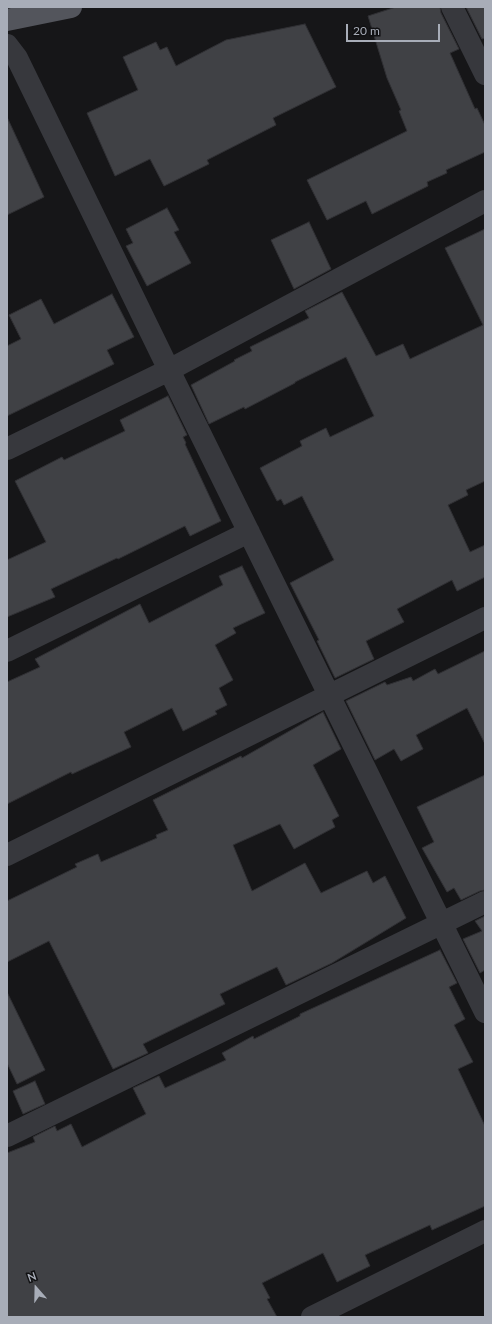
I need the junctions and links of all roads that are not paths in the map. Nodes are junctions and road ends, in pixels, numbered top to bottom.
1 (71, 7) edge
2 (452, 7) edge
3 (7, 20) edge
4 (7, 45) edge
5 (485, 74) edge
6 (485, 201) edge
7 (169, 370) junction
8 (7, 449) edge
9 (249, 532) junction
10 (485, 618) edge
11 (7, 651) edge
12 (329, 694) junction
13 (7, 855) edge
14 (485, 902) edge
15 (442, 923) junction
16 (485, 1012) edge
17 (7, 1136) edge
18 (485, 1231) edge
19 (312, 1317) edge

1 - 3 main road
2 - 5 street
4 - 7 street
6 - 7 street
7 - 8 street
7 - 9 street
9 - 11 street
9 - 12 street
10 - 12 street
12 - 13 street
12 - 15 street
14 - 15 street
15 - 16 street
15 - 17 street
18 - 19 street

